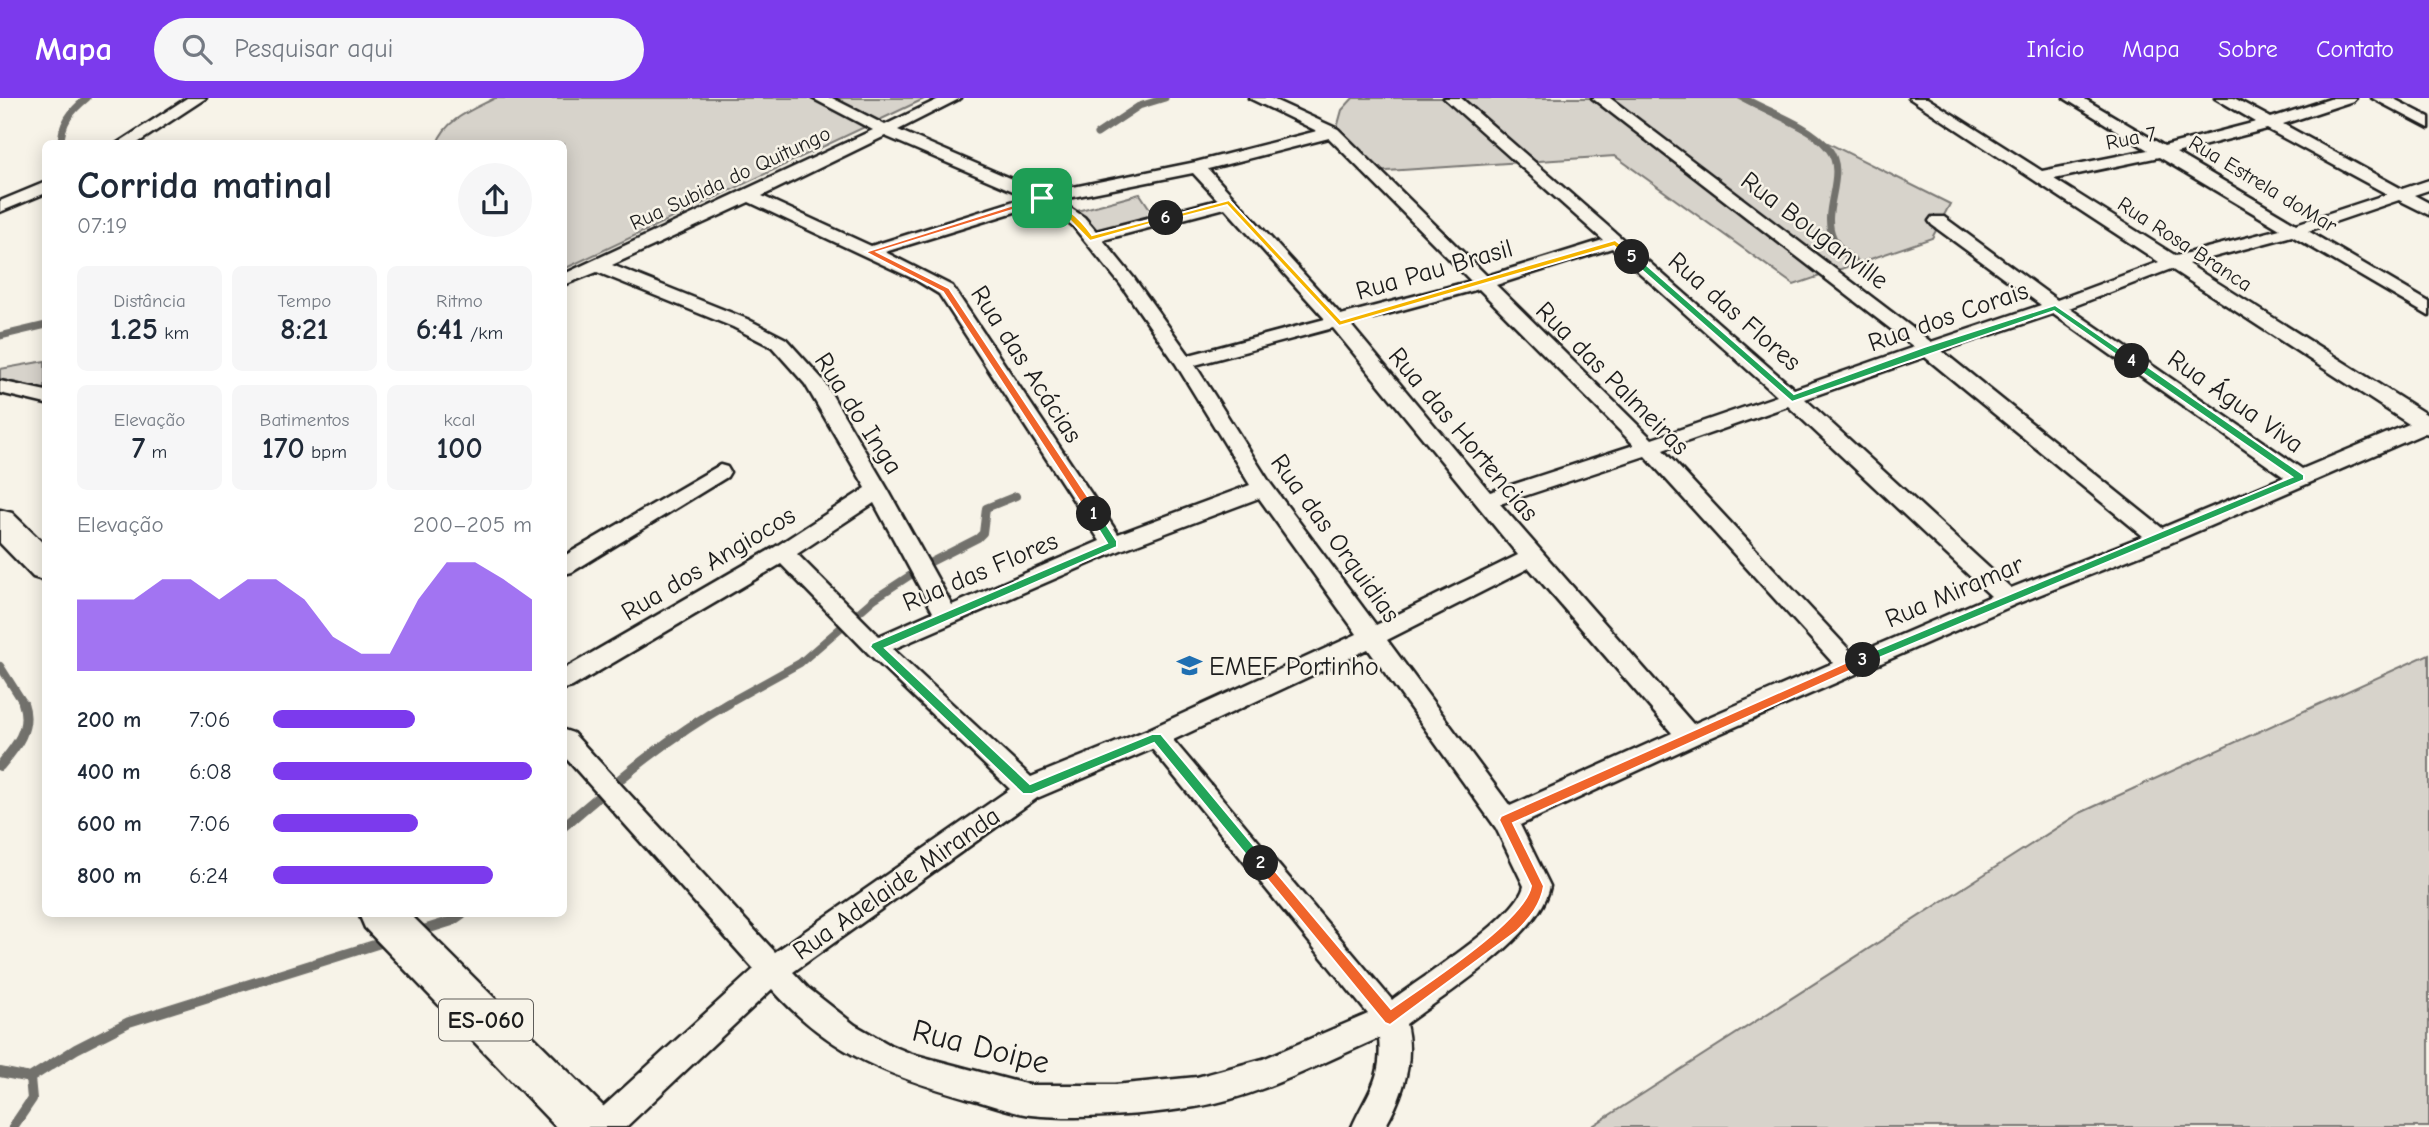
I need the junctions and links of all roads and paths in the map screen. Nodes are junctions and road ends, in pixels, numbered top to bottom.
1 (198, 98) edge
2 (820, 98) edge
3 (953, 98) edge
4 (1257, 98) edge
5 (1452, 98) edge
6 (1600, 98) edge
7 (1917, 98) edge
8 (2072, 98) edge
9 (2223, 98) edge
10 (2348, 98) edge
11 (2380, 98) edge
12 (2429, 123) edge
13 (2272, 125) junction
14 (886, 131) junction
15 (1332, 132) junction
16 (130, 140) edge
17 (2167, 152) junction
18 (1197, 167) junction
19 (2042, 176) junction
20 (2429, 185) edge
21 (42, 189) edge
22 (2401, 195) junction
23 (750, 196) junction
24 (1042, 198) junction
25 (1229, 202) junction
26 (0, 207) edge
27 (2429, 210) edge
28 (1938, 221) dead end
29 (2294, 230) junction
30 (1090, 238) junction
31 (1615, 242) junction
32 (869, 252) junction
33 (2172, 263) junction
34 (596, 265) junction
35 (567, 280) edge
36 (1482, 284) junction
37 (2055, 307) junction
38 (2429, 310) edge
39 (1339, 323) junction
40 (1928, 349) junction
41 (1184, 362) junction
42 (0, 387) edge
43 (42, 397) edge
44 (1792, 398) junction
45 (2427, 425) edge
46 (1649, 448) junction
47 (720, 472) dead end
48 (2300, 478) junction
49 (1263, 488) junction
50 (878, 489) junction
51 (1486, 501) junction
52 (0, 522) edge
53 (2160, 538) junction
54 (1113, 544) junction
55 (783, 553) junction
56 (1532, 557) junction
57 (42, 564) edge
58 (567, 564) edge
59 (2008, 598) junction
60 (946, 615) junction
61 (1373, 637) junction
62 (876, 647) junction
63 (1850, 666) junction
64 (567, 678) edge
65 (1689, 736) junction
66 (1156, 737) junction
67 (567, 743) edge
68 (1028, 790) junction
69 (1505, 820) junction
70 (384, 917) edge
71 (1512, 927) joint
72 (773, 970) junction
73 (1390, 1019) junction
74 (590, 1127) edge
75 (604, 1127) edge
76 (1367, 1127) edge

1 - 16 street
2 - 14 street, Rua das Orquidias
3 - 14 street, Rua Subida do Quitungo
4 - 15 street, Rua das Palmeiras
5 - 31 street, Rua das Flores
6 - 40 street, Rua Bouganville
7 - 19 street, Rua Rosa Branca
8 - 17 street, Rua Estrela doMar
9 - 13 street
10 - 13 street, Rua 7
11 - 12 street
13 - 17 street, Rua 7
13 - 22 street
14 - 23 street, Rua Subida do Quitungo
14 - 24 street, Rua das Orquidias
15 - 18 street
15 - 36 street, Rua das Palmeiras
17 - 19 street, Rua 7
17 - 29 street, Rua Estrela doMar
18 - 24 street
18 - 25 street, Rua das Hortencias
19 - 33 street, Rua Rosa Branca
20 - 22 street, Rua dos Corais
21 - 26 street
22 - 27 street
22 - 29 street, Rua dos Corais
23 - 32 street, Rua das Acácias
23 - 34 street, Rua Subida do Quitungo
24 - 30 street, Rua das Orquidias
24 - 32 street
25 - 30 street
25 - 39 street, Rua das Hortencias
28 - 37 street, Rua Água Viva
29 - 33 street, Rua dos Corais
29 - 38 street, Rua Estrela doMar
30 - 41 street, Rua das Orquidias
31 - 36 street, Rua Pau Brasil
31 - 44 street, Rua das Flores
32 - 54 street, Rua das Acácias
33 - 37 street, Rua dos Corais
33 - 45 street, Rua Rosa Branca
34 - 35 street, Rua Subida do Quitungo
34 - 50 street, Rua do Inga
36 - 39 street, Rua Pau Brasil
36 - 46 street, Rua das Palmeiras
37 - 40 street, Rua dos Corais
37 - 48 street, Rua Água Viva
39 - 41 street, Rua Pau Brasil
39 - 51 street, Rua das Hortencias
40 - 44 street, Rua dos Corais
40 - 53 street, Rua Bouganville
41 - 49 street, Rua das Orquidias
42 - 43 street
44 - 46 street, Rua dos Corais
44 - 59 street, Rua das Flores
45 - 48 street, Rua Miramar
46 - 51 street, Rua dos Corais
46 - 63 street, Rua das Palmeiras
47 - 58 street
48 - 53 street, Rua Miramar
49 - 54 street, Rua das Flores
49 - 61 street, Rua das Orquidias
50 - 55 street, Rua dos Angiocos
50 - 60 street, Rua do Inga
51 - 56 street, Rua das Hortencias
52 - 57 main road
53 - 59 street, Rua Miramar
54 - 60 street, Rua das Flores
55 - 62 street
55 - 64 street, Rua dos Angiocos
56 - 61 street, Rua Adelaide Miranda
56 - 65 street, Rua das Hortencias
59 - 63 street, Rua Miramar
60 - 62 street, Rua das Flores
61 - 66 street, Rua Adelaide Miranda
61 - 69 street, Rua das Orquidias
62 - 68 street
63 - 65 street, Rua Miramar
65 - 69 street, Rua Miramar
66 - 68 street, Rua Adelaide Miranda
66 - 73 street
67 - 72 street, Rua Doipe
68 - 72 street, Rua Adelaide Miranda
69 - 71 street, Rua das Orquidias
70 - 74 main road, ES-060
71 - 73 street, Rua Doipe
72 - 73 street, Rua Doipe
72 - 75 street, Rua Adelaide Miranda
73 - 76 street

